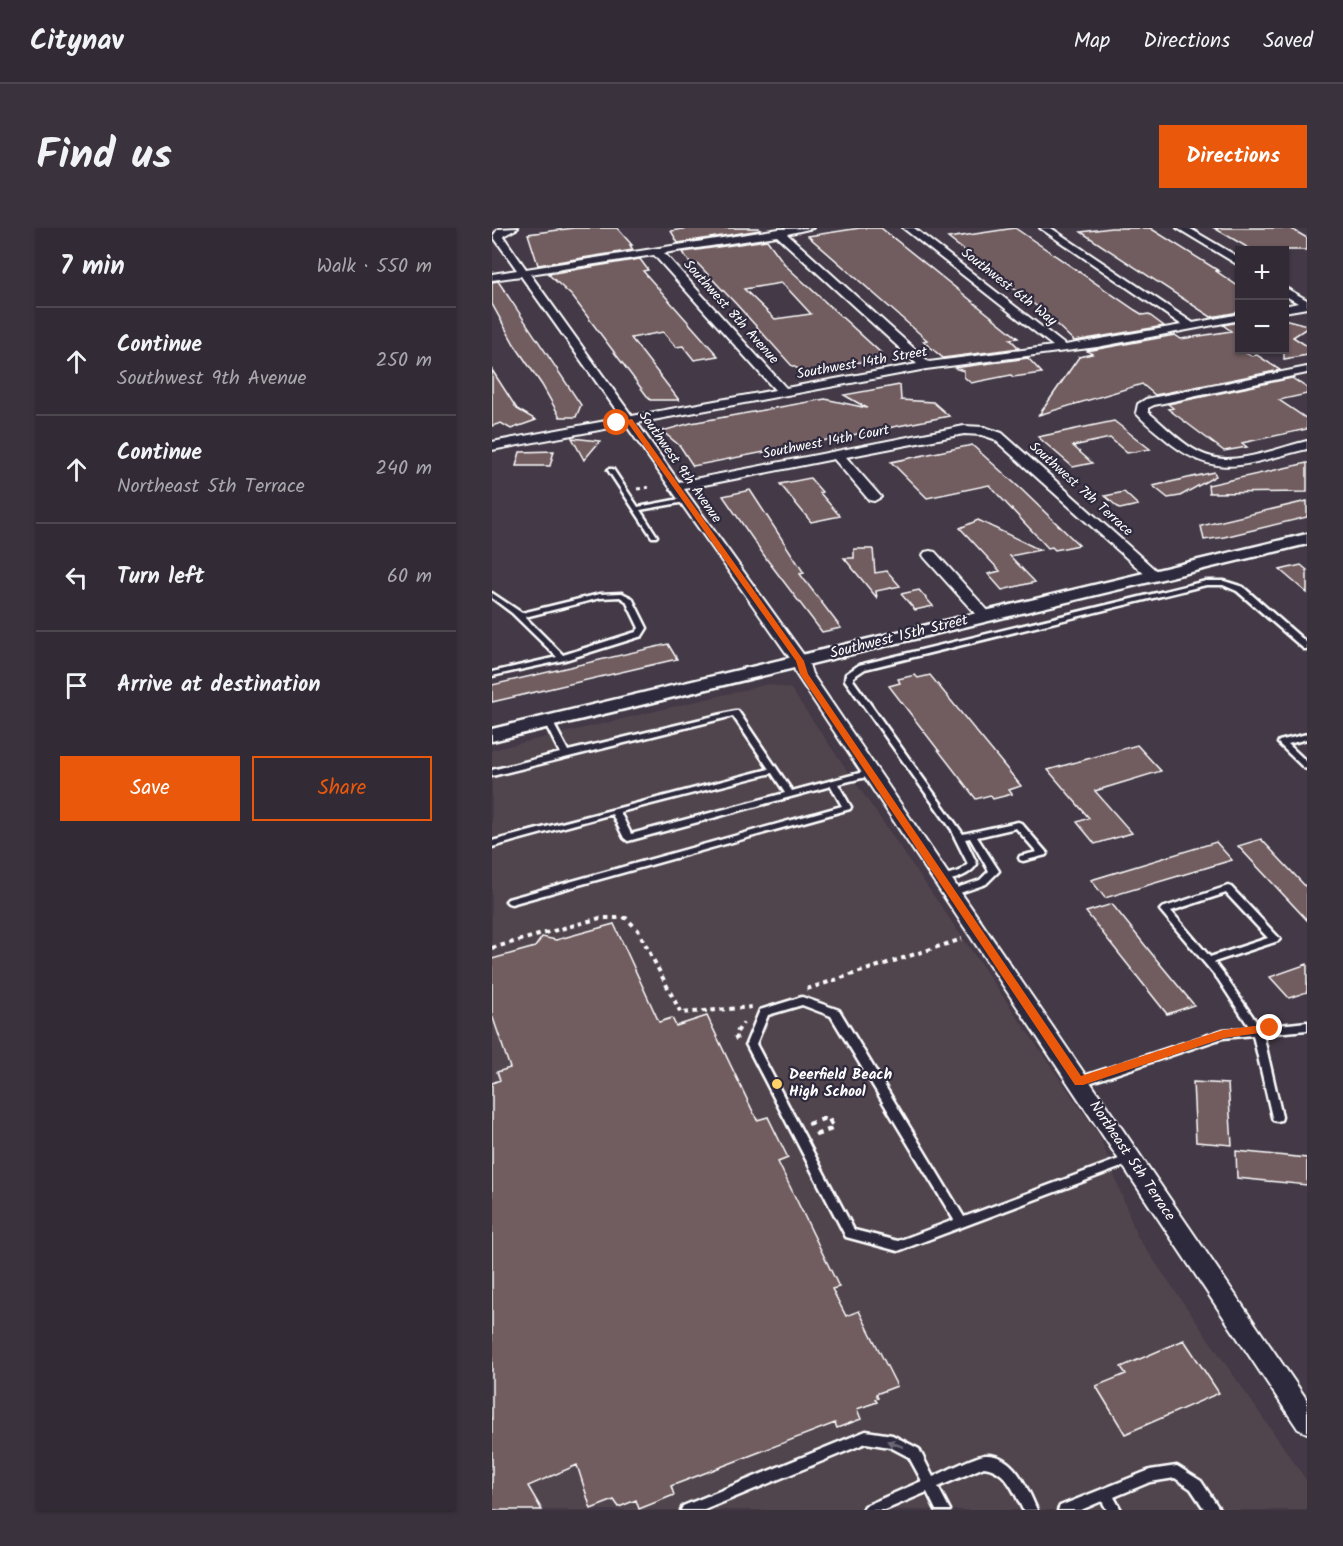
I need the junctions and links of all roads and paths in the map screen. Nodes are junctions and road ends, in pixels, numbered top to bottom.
1 (808, 228) edge
2 (908, 228) edge
3 (1062, 228) edge
4 (1182, 228) edge
5 (1047, 229) edge
6 (507, 230) edge
7 (779, 232) junction
8 (657, 252) junction
9 (1235, 260) edge
10 (524, 272) junction
11 (492, 277) edge
12 (1289, 293) edge
13 (1307, 305) edge
14 (1289, 308) edge
15 (1235, 318) edge
16 (1191, 326) junction
17 (1064, 349) junction
18 (926, 366) junction
19 (1307, 370) edge
20 (783, 392) junction
21 (629, 420) junction
22 (984, 431) joint
23 (1307, 445) edge
24 (492, 446) edge
25 (837, 455) junction
26 (611, 470) dead end
27 (680, 494) junction
28 (874, 497) dead end
29 (634, 507) junction
30 (654, 536) dead end
31 (1307, 539) edge
32 (930, 555) dead end
33 (1154, 575) junction
34 (492, 595) edge
35 (520, 616) junction
36 (985, 616) junction
37 (1307, 647) edge
38 (562, 657) junction
39 (800, 661) junction
40 (492, 674) edge
41 (548, 721) junction
42 (492, 735) edge
43 (1307, 736) edge
44 (564, 754) junction
45 (1307, 766) edge
46 (774, 770) junction
47 (492, 773) edge
48 (871, 773) junction
49 (833, 783) junction
50 (790, 794) junction
51 (615, 811) junction
52 (972, 835) junction
53 (959, 838) junction
54 (492, 844) edge
55 (1023, 858) dead end
56 (946, 886) junction
57 (511, 901) dead end
58 (962, 939) dead end
59 (492, 948) edge
60 (1208, 961) junction
61 (805, 990) dead end
62 (763, 1004) dead end
63 (1307, 1026) edge
64 (1257, 1030) junction
65 (1079, 1082) junction
66 (1277, 1117) dead end
67 (1131, 1159) junction
68 (961, 1222) junction
69 (1307, 1420) edge
70 (931, 1486) junction
71 (1105, 1494) junction
72 (688, 1510) edge
73 (872, 1510) edge
74 (943, 1510) edge
75 (1030, 1510) edge
76 (1065, 1510) edge
77 (1114, 1510) edge
78 (1212, 1510) edge

1 - 7 street
2 - 17 street, Southwest 6th Way
3 - 5 street
4 - 9 street
5 - 16 street
6 - 10 street, Southwest 9th Avenue
7 - 8 street
7 - 18 street
8 - 10 street
8 - 20 street, Southwest 8th Avenue
10 - 11 street
10 - 21 street, Southwest 9th Avenue
12 - 13 street
13 - 14 street
15 - 16 street, Southwest 14th Street
16 - 17 street, Southwest 14th Street
17 - 18 street, Southwest 14th Street
18 - 20 street, Southwest 14th Street
19 - 23 street
20 - 21 street, Southwest 14th Street
21 - 24 street, Southwest 14th Street
21 - 27 street, Southwest 9th Avenue
22 - 25 street, Southwest 14th Court
22 - 33 street, Southwest 7th Terrace
25 - 27 street, Southwest 14th Court
25 - 28 street
26 - 29 lane
27 - 29 lane
27 - 39 street, Southwest 9th Avenue
29 - 30 lane
31 - 33 street, Southwest 15th Street
32 - 36 street
33 - 36 street, Southwest 15th Street
34 - 35 lane
35 - 38 lane
35 - 38 lane
36 - 39 street, Southwest 15th Street
37 - 53 lane
38 - 40 lane
39 - 41 street, Southwest 15th Street
39 - 48 street, Northeast 5th Terrace
41 - 42 street, Southwest 15th Street
41 - 44 lane
43 - 45 lane
44 - 46 lane
44 - 47 lane
46 - 50 lane
46 - 51 lane
48 - 49 lane
48 - 56 street, Northeast 5th Terrace
49 - 50 lane
49 - 57 lane
50 - 51 lane
51 - 54 lane
52 - 53 lane
52 - 55 lane
52 - 56 lane
53 - 56 lane
56 - 65 street, Northeast 5th Terrace
58 - 61 path
59 - 62 path
60 - 60 lane
60 - 64 lane
63 - 64 lane
64 - 65 lane
64 - 66 lane
65 - 67 street, Northeast 5th Terrace
67 - 68 lane
67 - 69 street, Northeast 5th Terrace
68 - 68 lane
70 -> 72 lane
70 - 73 lane
70 - 74 lane
70 - 75 lane
71 - 76 lane
71 - 77 lane
71 - 78 lane

